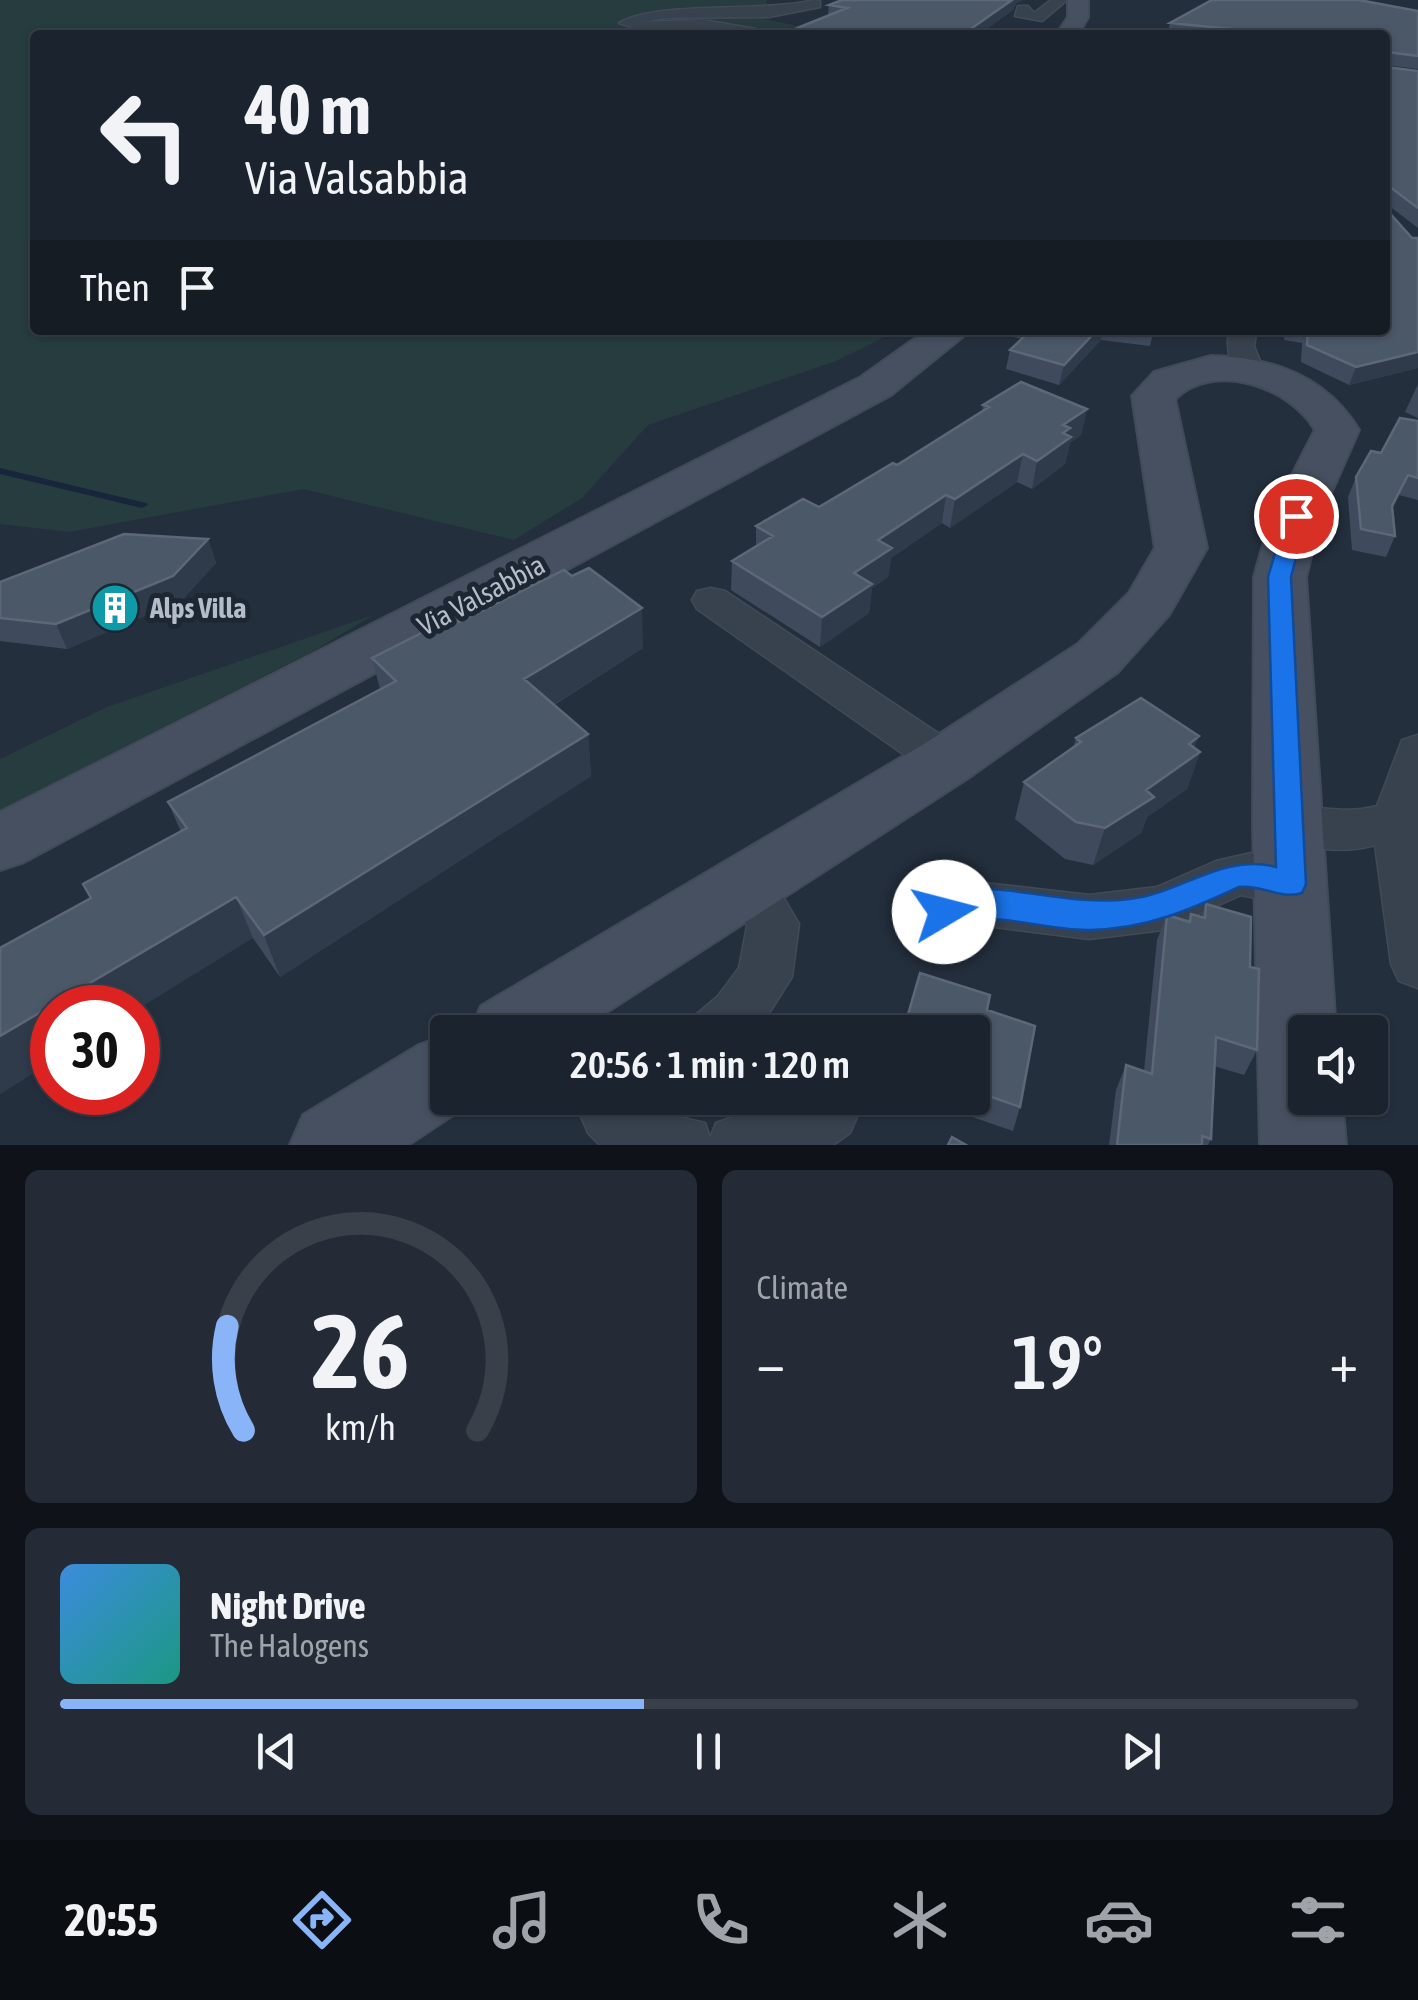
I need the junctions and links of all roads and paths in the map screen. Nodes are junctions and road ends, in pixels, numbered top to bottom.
1 (1060, 0) edge
2 (1078, 0) edge
3 (815, 4) dead end
4 (1023, 9) dead end
5 (742, 30) edge
6 (1069, 30) edge
7 (945, 335) edge
8 (1246, 350) edge
9 (711, 600) dead end
10 (1418, 752) edge
11 (946, 761) junction
12 (1396, 820) junction
13 (1286, 824) junction
14 (0, 843) edge
15 (747, 881) junction
16 (1291, 884) junction
17 (922, 921) dead end
18 (1418, 964) edge
19 (537, 1015) edge
20 (737, 1015) edge
21 (430, 1083) edge
22 (612, 1115) edge
23 (825, 1115) edge
24 (333, 1145) edge
25 (683, 1145) edge
26 (738, 1145) edge
27 (1303, 1145) edge

1 - 4 street
2 - 6 main road
3 - 5 street
7 - 14 main road, Via Valsabbia
8 - 11 main road
8 - 13 main road
9 - 11 street
10 - 12 street
11 - 15 main road
12 - 13 street
12 - 18 street
13 - 16 main road
15 - 19 main road
15 - 20 street
16 - 17 street
16 - 27 main road
21 - 24 main road
22 - 25 street
23 - 26 street

